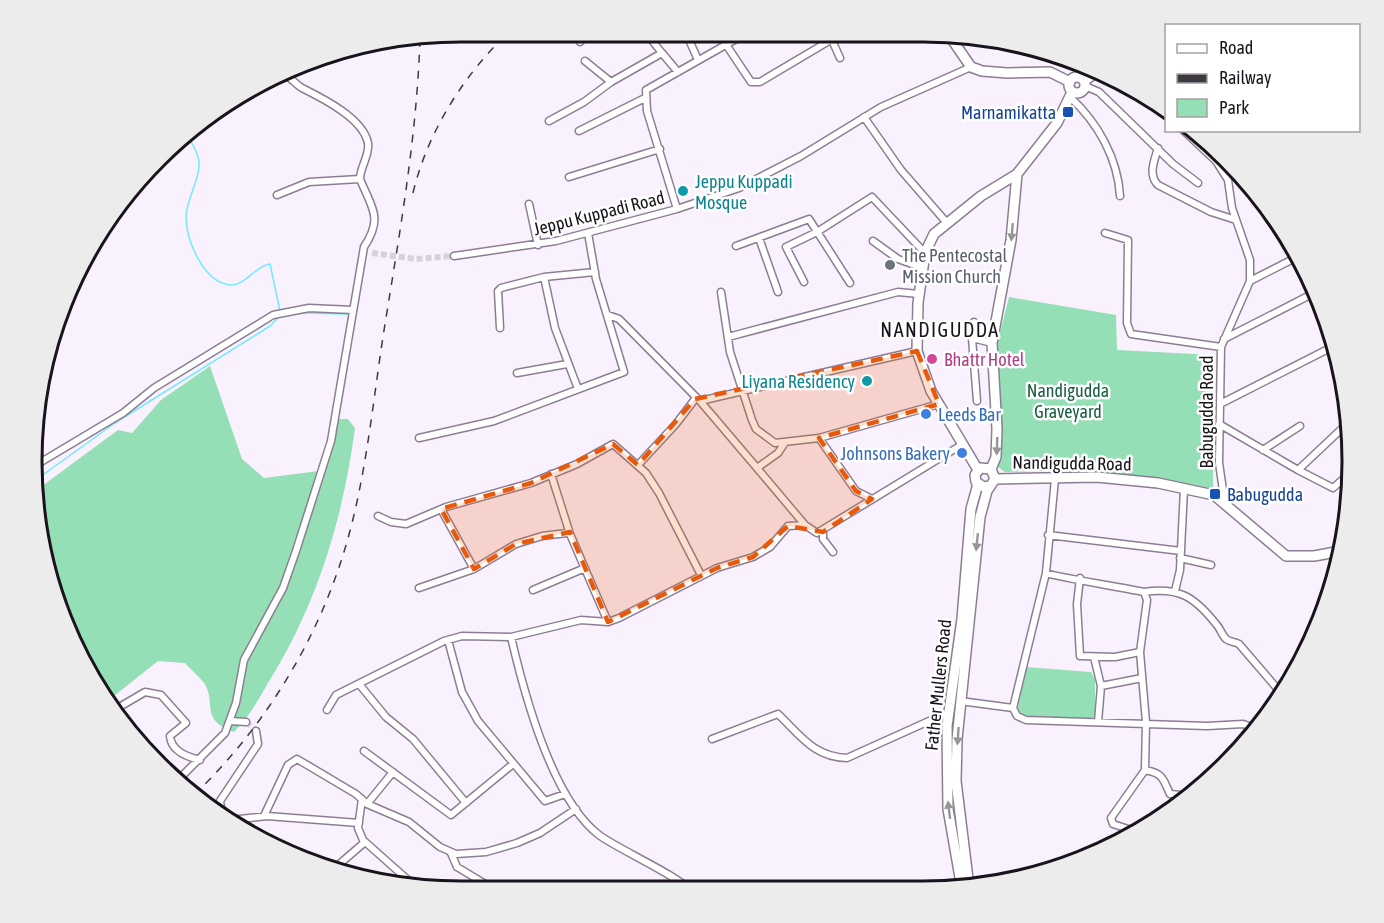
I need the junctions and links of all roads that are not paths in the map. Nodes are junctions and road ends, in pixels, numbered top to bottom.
1 (653, 42) edge
2 (690, 42) edge
3 (825, 42) edge
4 (833, 42) edge
5 (725, 43) joint
6 (955, 44) edge
7 (662, 53) junction
8 (840, 58) dead end
9 (698, 60) junction
10 (585, 61) dead end
11 (971, 67) junction
12 (678, 72) junction
13 (1091, 78) edge
14 (290, 79) edge
15 (610, 82) junction
16 (1084, 84) junction
17 (1071, 90) junction
18 (645, 98) junction
19 (864, 117) junction
20 (549, 121) dead end
21 (579, 131) dead end
22 (1158, 148) junction
23 (660, 149) junction
24 (1218, 164) edge
25 (1017, 174) junction
26 (569, 177) dead end
27 (360, 179) junction
28 (1198, 183) dead end
29 (277, 195) dead end
30 (1120, 196) dead end
31 (529, 204) dead end
32 (677, 209) junction
33 (1236, 220) junction
34 (947, 224) junction
35 (817, 232) junction
36 (588, 233) junction
37 (1105, 233) dead end
38 (759, 238) junction
39 (873, 241) dead end
40 (538, 244) junction
41 (736, 246) dead end
42 (363, 251) junction
43 (371, 252) tunnel mouth
44 (926, 253) junction
45 (454, 256) tunnel mouth
46 (1291, 260) edge
47 (923, 268) junction
48 (595, 272) junction
49 (544, 277) junction
50 (1250, 281) junction
51 (804, 282) dead end
52 (850, 283) dead end
53 (721, 292) dead end
54 (778, 292) dead end
55 (919, 294) junction
56 (1308, 296) edge
57 (354, 310) junction
58 (608, 315) junction
59 (974, 322) dead end
60 (500, 328) dead end
61 (728, 337) junction
62 (972, 338) junction
63 (1224, 339) junction
64 (992, 343) junction
65 (1221, 347) junction
66 (1327, 350) edge
67 (917, 351) junction
68 (567, 364) junction
69 (517, 373) dead end
70 (578, 389) junction
71 (743, 392) junction
72 (698, 400) junction
73 (977, 401) dead end
74 (939, 404) junction
75 (1220, 404) junction
76 (1219, 424) junction
77 (1300, 426) dead end
78 (1341, 430) edge
79 (419, 438) dead end
80 (819, 438) junction
81 (784, 444) junction
82 (963, 444) junction
83 (1263, 450) junction
84 (42, 461) edge
85 (638, 465) junction
86 (757, 468) junction
87 (978, 470) junction
88 (1298, 470) junction
89 (551, 474) junction
90 (992, 478) junction
91 (1055, 479) junction
92 (1341, 481) edge
93 (978, 484) junction
94 (1184, 489) junction
95 (872, 499) junction
96 (1225, 504) junction
97 (441, 509) junction
98 (378, 516) dead end
99 (805, 525) junction
100 (823, 532) junction
101 (570, 534) junction
102 (1048, 535) junction
103 (833, 552) dead end
104 (1332, 553) edge
105 (1181, 554) junction
106 (1211, 565) dead end
107 (585, 568) junction
108 (474, 569) junction
109 (1046, 573) junction
110 (701, 575) junction
111 (1080, 578) junction
112 (419, 588) dead end
113 (533, 590) dead end
114 (1175, 591) junction
115 (1144, 592) junction
116 (608, 622) junction
117 (511, 637) junction
118 (448, 640) junction
119 (1140, 652) junction
120 (1094, 657) junction
121 (1142, 678) junction
122 (359, 684) junction
123 (1101, 686) junction
124 (1276, 687) edge
125 (960, 700) junction
126 (121, 706) edge
127 (1013, 708) junction
128 (327, 710) dead end
129 (949, 712) junction
130 (230, 721) junction
131 (246, 722) tunnel mouth
132 (1098, 722) junction
133 (1146, 722) junction
134 (1248, 726) edge
135 (256, 731) dead end
136 (712, 739) dead end
137 (364, 751) dead end
138 (200, 760) junction
139 (513, 764) junction
140 (1145, 770) junction
141 (393, 772) junction
142 (183, 775) edge
143 (565, 794) junction
144 (1177, 795) edge
145 (365, 802) junction
146 (466, 803) junction
147 (221, 805) edge
148 (576, 808) junction
149 (264, 816) junction
150 (242, 819) edge
151 (359, 823) junction
152 (1126, 828) edge
153 (365, 842) junction
154 (451, 853) junction
155 (340, 863) edge
156 (404, 877) edge
157 (968, 878) edge
158 (961, 879) edge
159 (675, 880) edge
160 (481, 881) edge

1 - 7 street
2 - 9 street
3 - 5 street
4 - 8 street
5 - 9 street
6 - 11 main road
7 - 12 street
7 - 15 street
9 - 12 street
10 - 15 street
11 - 17 main road
11 - 19 street, Jeppu Kuppadi Road
12 - 18 street
13 - 16 main road
14 - 27 street
15 - 20 street
16 - 17 main road
16 - 22 street
17 - 25 main road
17 - 30 street
18 - 21 street
18 - 23 street
19 - 32 street, Jeppu Kuppadi Road
19 - 34 street
22 - 28 street
22 - 33 street
23 - 26 street
23 - 32 street
24 - 33 street, Babugudda Road
25 - 34 main road
25 -> 64 main road, Nandigudda Road
27 - 29 street
27 - 42 street
31 - 40 street
32 - 36 street, Jeppu Kuppadi Road
33 - 50 street, Babugudda Road
34 - 44 main road
35 - 38 street
35 - 44 street
35 - 51 street
35 - 52 street
36 - 40 street, Jeppu Kuppadi Road
36 - 48 street
37 - 65 street
38 - 41 street
38 - 54 street
39 - 47 street
40 - 45 street, Jeppu Kuppadi Road
42 - 43 street
42 - 57 street
44 - 47 main road
46 - 50 street
47 - 55 main road
48 - 49 street
48 - 58 street
49 - 60 street
49 - 68 street
50 - 63 street, Babugudda Road
53 - 61 street
55 - 61 street
55 - 67 main road
56 - 63 street
57 - 84 street
57 - 130 street
58 - 70 street
58 - 72 street
59 - 62 street
61 - 71 street
62 - 64 street
62 - 73 street
63 - 65 street, Babugudda Road
64 -> 90 main road, Nandigudda Road
65 - 75 street, Babugudda Road
66 - 75 street
67 - 71 street
67 - 74 main road
68 - 69 street
68 - 70 street
70 - 79 street
71 - 72 street
71 - 81 street
72 - 85 street
72 - 86 street
74 - 80 street
74 - 82 main road
75 - 76 street, Babugudda Road
76 - 83 street
76 - 96 street, Babugudda Road
77 - 83 street
78 - 88 street
80 - 81 street
80 - 95 street
81 - 86 street
82 - 87 main road
82 - 95 street
83 - 88 street
85 - 89 street
85 - 110 street
86 - 99 street
87 - 90 main road
87 - 93 main road, Father Mullers Road
88 - 92 street
89 - 97 street
89 - 101 street
90 - 91 main road, Nandigudda Road
90 - 93 main road
90 -> 125 main road
91 - 94 main road, Nandigudda Road
91 - 102 street
93 - 129 main road, Father Mullers Road
94 - 96 main road, Nandigudda Road
94 - 105 street
95 - 100 street
96 - 104 main road, Nandigudda Road
97 - 98 street
97 - 108 street
99 - 100 street
99 - 110 street
100 - 103 street
101 - 107 street
101 - 108 street
102 - 105 street
102 - 109 street
105 - 106 street
105 - 114 street
107 - 113 street
107 - 116 street
108 - 112 street
109 - 111 street
109 - 127 street
110 - 116 street
111 - 115 street
111 - 120 street
114 - 115 street
114 - 124 street
115 - 119 street
116 - 117 street
117 - 118 street
117 - 143 street
118 - 122 street
118 - 139 street
119 - 120 street
119 - 121 street
120 - 123 street
121 - 123 street
121 - 133 street
122 - 128 street
122 - 146 street
123 - 132 street
125 - 127 street
125 -> 157 main road
126 - 138 street
127 - 132 street
129 - 136 street
158 -> 129 main road, Father Mullers Road
130 - 131 street
130 - 138 street
132 - 133 street
133 - 134 street
133 - 140 street
135 - 147 street
137 - 141 street
138 - 142 street
139 - 143 street
139 - 146 street
140 - 144 street
140 - 152 street
141 - 145 street
141 - 146 street
143 - 148 street
145 - 149 street
145 - 151 street
145 - 154 street
148 - 154 street
148 - 159 street
149 - 150 street
149 - 151 street
151 - 153 street
153 - 155 street
153 - 156 street
154 - 160 street

